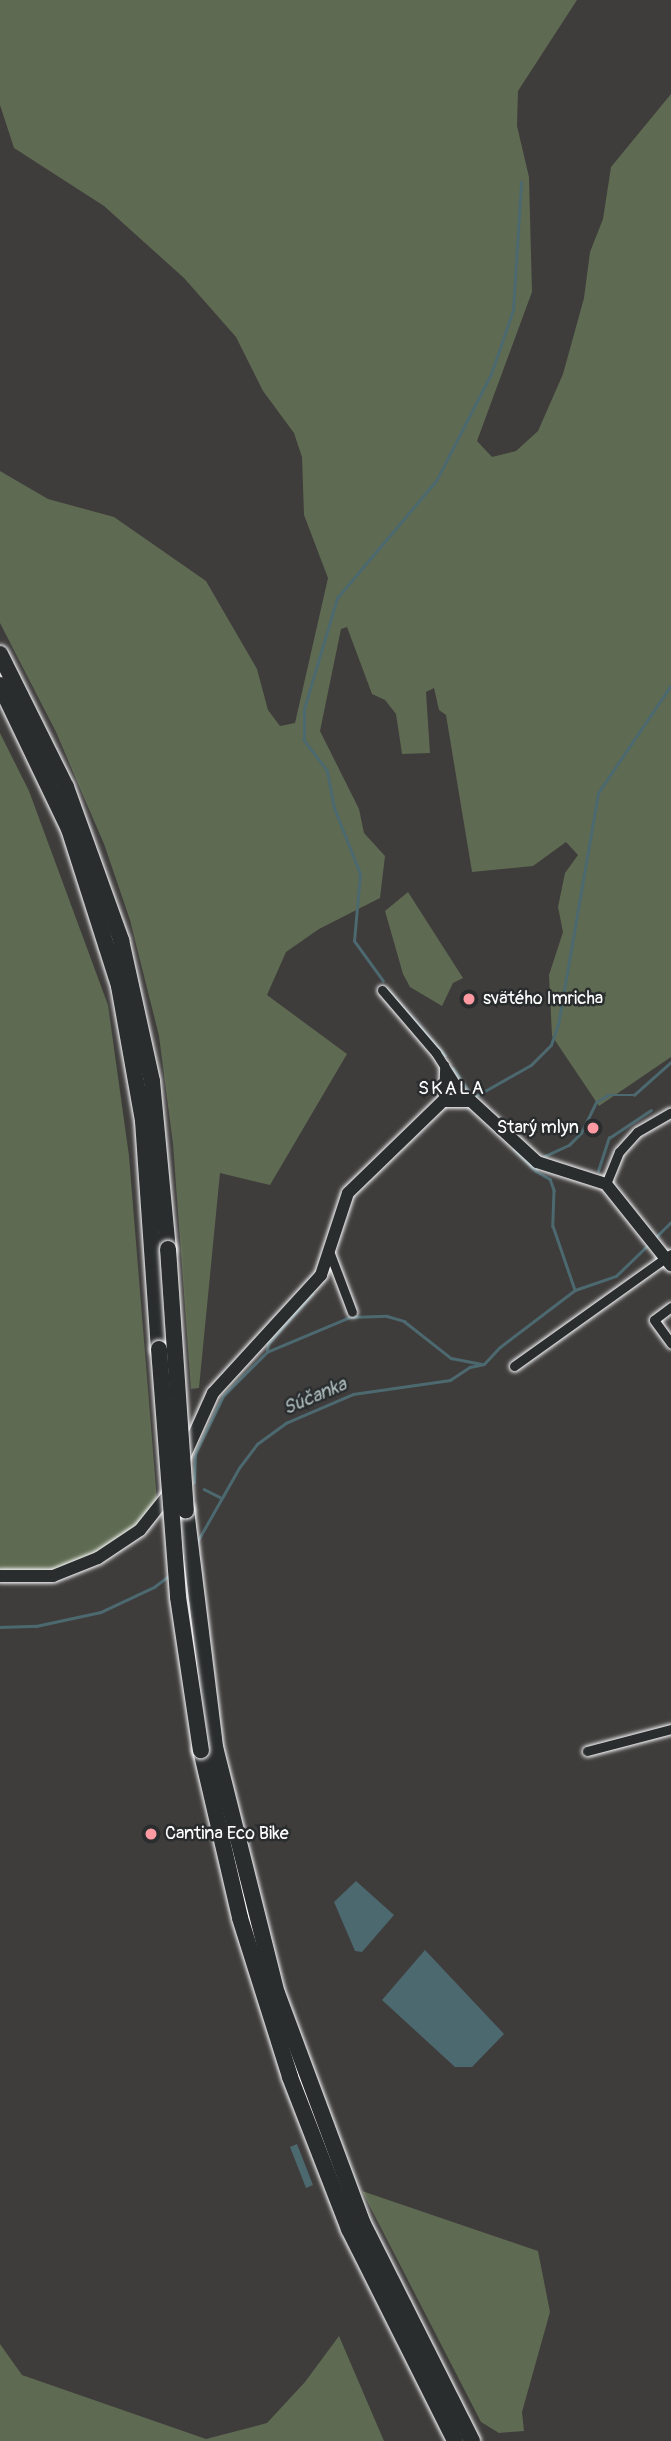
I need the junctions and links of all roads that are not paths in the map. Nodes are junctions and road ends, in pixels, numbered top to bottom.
1 (0, 654) edge
2 (0, 685) edge
3 (382, 990) dead end
4 (444, 1065) junction
5 (465, 1099) junction
6 (443, 1101) junction
7 (671, 1112) edge
8 (606, 1184) junction
9 (329, 1251) junction
10 (669, 1259) edge
11 (671, 1307) edge
12 (352, 1312) dead end
13 (671, 1343) edge
14 (514, 1366) dead end
15 (0, 1576) edge
16 (671, 1729) edge
17 (208, 1749) junction
18 (587, 1751) dead end
19 (455, 2441) edge
20 (472, 2441) edge

1 - 17 highway, bridge
2 - 17 highway, bridge
3 - 4 street
4 - 5 street
4 - 6 street
5 - 6 main road
5 - 8 main road
6 - 9 main road
7 - 8 street
8 - 10 main road
9 - 12 street
9 - 15 main road
10 - 14 street
11 - 13 street
16 - 18 street
17 - 19 highway
17 - 20 highway

